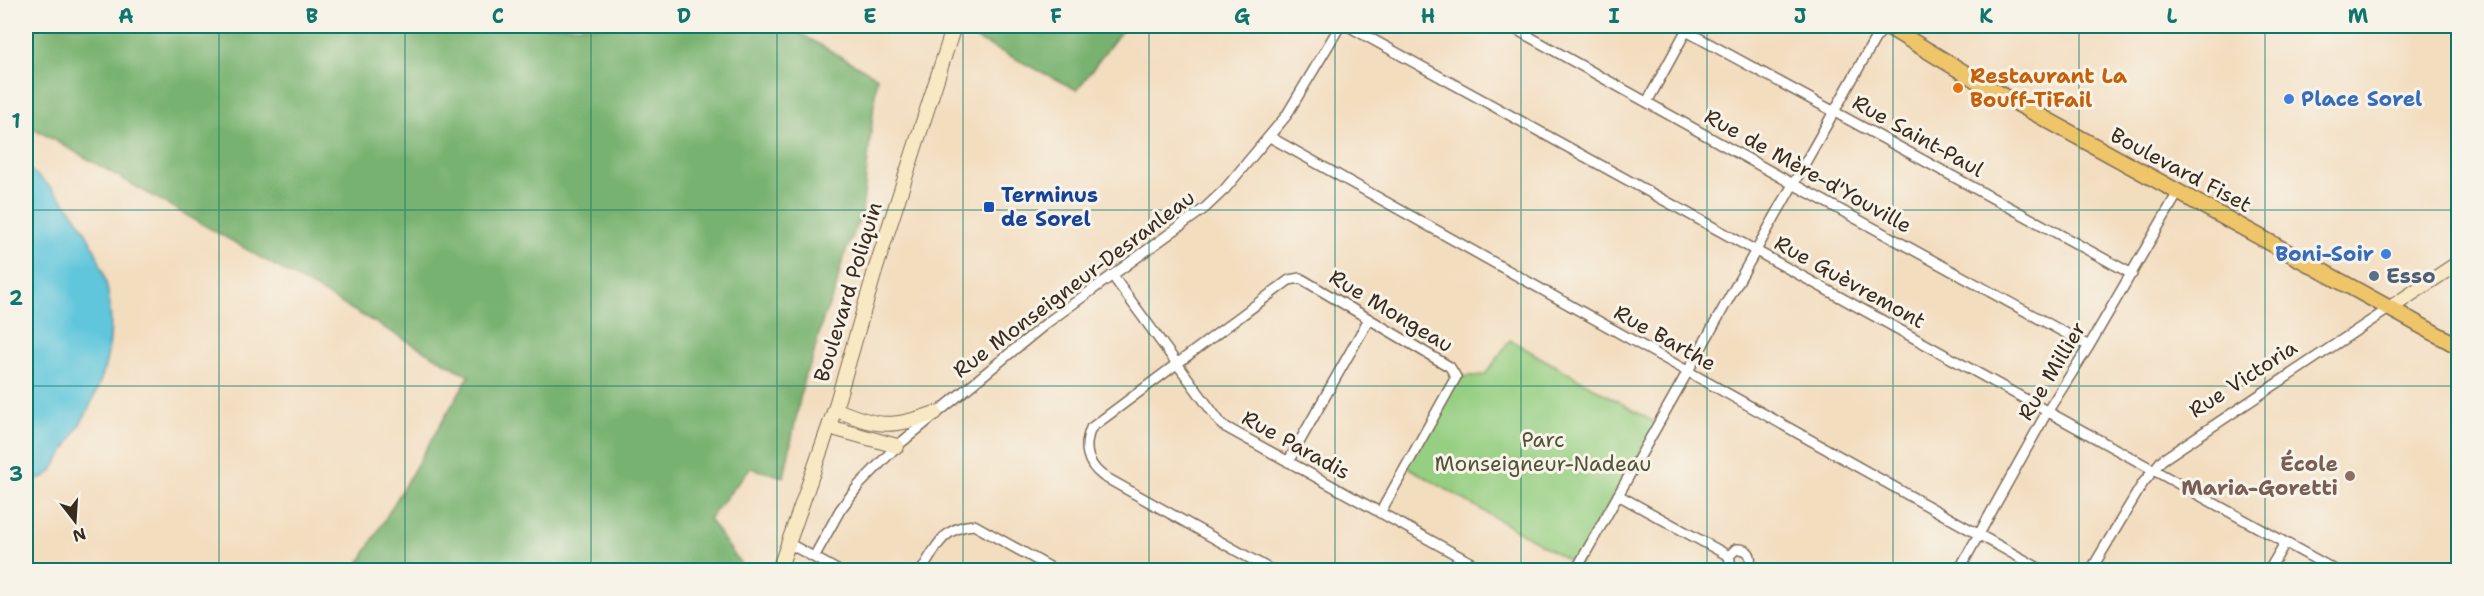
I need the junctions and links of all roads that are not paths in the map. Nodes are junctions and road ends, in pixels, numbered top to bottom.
1 (954, 26) edge
2 (1340, 26) edge
3 (1348, 26) edge
4 (1510, 26) edge
5 (1887, 26) edge
6 (1647, 102) junction
7 (1834, 111) junction
8 (1269, 137) junction
9 (1793, 184) junction
10 (2179, 191) junction
11 (1756, 250) junction
12 (2458, 263) edge
13 (2132, 274) junction
14 (1112, 275) junction
15 (2390, 308) junction
16 (1370, 319) junction
17 (2089, 346) junction
18 (2458, 346) edge
19 (1175, 364) junction
20 (1688, 372) junction
21 (835, 409) junction
22 (2047, 412) junction
23 (934, 413) junction
24 (875, 424) junction
25 (829, 427) junction
26 (897, 446) junction
27 (1288, 462) junction
28 (2153, 470) junction
29 (1618, 495) junction
30 (1380, 513) junction
31 (1979, 535) junction
32 (788, 543) junction
33 (2285, 543) junction
34 (1729, 556) junction
35 (814, 557) junction
36 (1459, 557) junction
37 (779, 570) edge
38 (837, 570) edge
39 (922, 570) edge
40 (1055, 570) edge
41 (1271, 570) edge
42 (1452, 570) edge
43 (1484, 570) edge
44 (1576, 570) edge
45 (1740, 570) edge
46 (1959, 570) edge
47 (2043, 570) edge
48 (2091, 570) edge
49 (2269, 570) edge
50 (2335, 570) edge

1 - 21 street, Boulevard Poliquin
2 - 8 street, Rue Monseigneur-Desranleau
3 - 11 street, Rue Guèvremont
4 - 6 street, Rue de Mère-d'Youville
5 - 7 street
5 - 10 main road, Boulevard Fiset
6 - 7 street, Rue Saint-Paul
6 - 9 street, Rue de Mère-d'Youville
7 - 9 street
7 - 13 street, Rue Saint-Paul
8 - 14 street, Rue Monseigneur-Desranleau
8 - 20 street, Rue Barthe
9 - 11 street
9 - 17 street, Rue de Mère-d'Youville
10 - 13 street, Rue Millier
10 - 15 main road, Boulevard Fiset
11 - 20 street
11 - 22 street, Rue Guèvremont
12 - 15 street, Rue Victoria
13 - 17 street, Rue Millier
14 - 19 street, Rue Paradis
14 - 23 street, Rue Monseigneur-Desranleau
15 - 18 main road, Boulevard Fiset
15 - 28 street, Rue Victoria
16 - 19 street, Rue Mongeau
16 - 27 street
16 - 30 street, Rue Mongeau
17 - 22 street, Rue Millier
19 - 27 street, Rue Paradis
19 - 41 street, Rue Mongeau
20 - 29 street
20 - 31 street, Rue Barthe
21 - 24 street
21 - 25 street, Boulevard Poliquin
22 - 28 street, Rue Guèvremont
22 - 31 street, Rue Millier
23 - 24 street
23 - 26 street, Rue Monseigneur-Desranleau
24 - 26 street
25 - 26 street
25 - 32 street, Boulevard Poliquin
26 - 35 street, Rue Monseigneur-Desranleau
27 - 30 street, Rue Paradis
28 - 33 street, Rue Guèvremont
28 - 48 street, Rue Victoria
29 - 34 street
29 - 44 street
30 - 36 street, Rue Paradis
31 - 46 street, Rue Millier
31 - 47 street, Rue Barthe
32 - 35 street
32 - 37 street, Boulevard Poliquin
33 - 49 street
33 - 50 street, Rue Guèvremont
34 - 45 street
34 - 45 street
35 - 38 street
36 - 42 street
36 - 43 street, Rue Paradis
39 - 40 street

